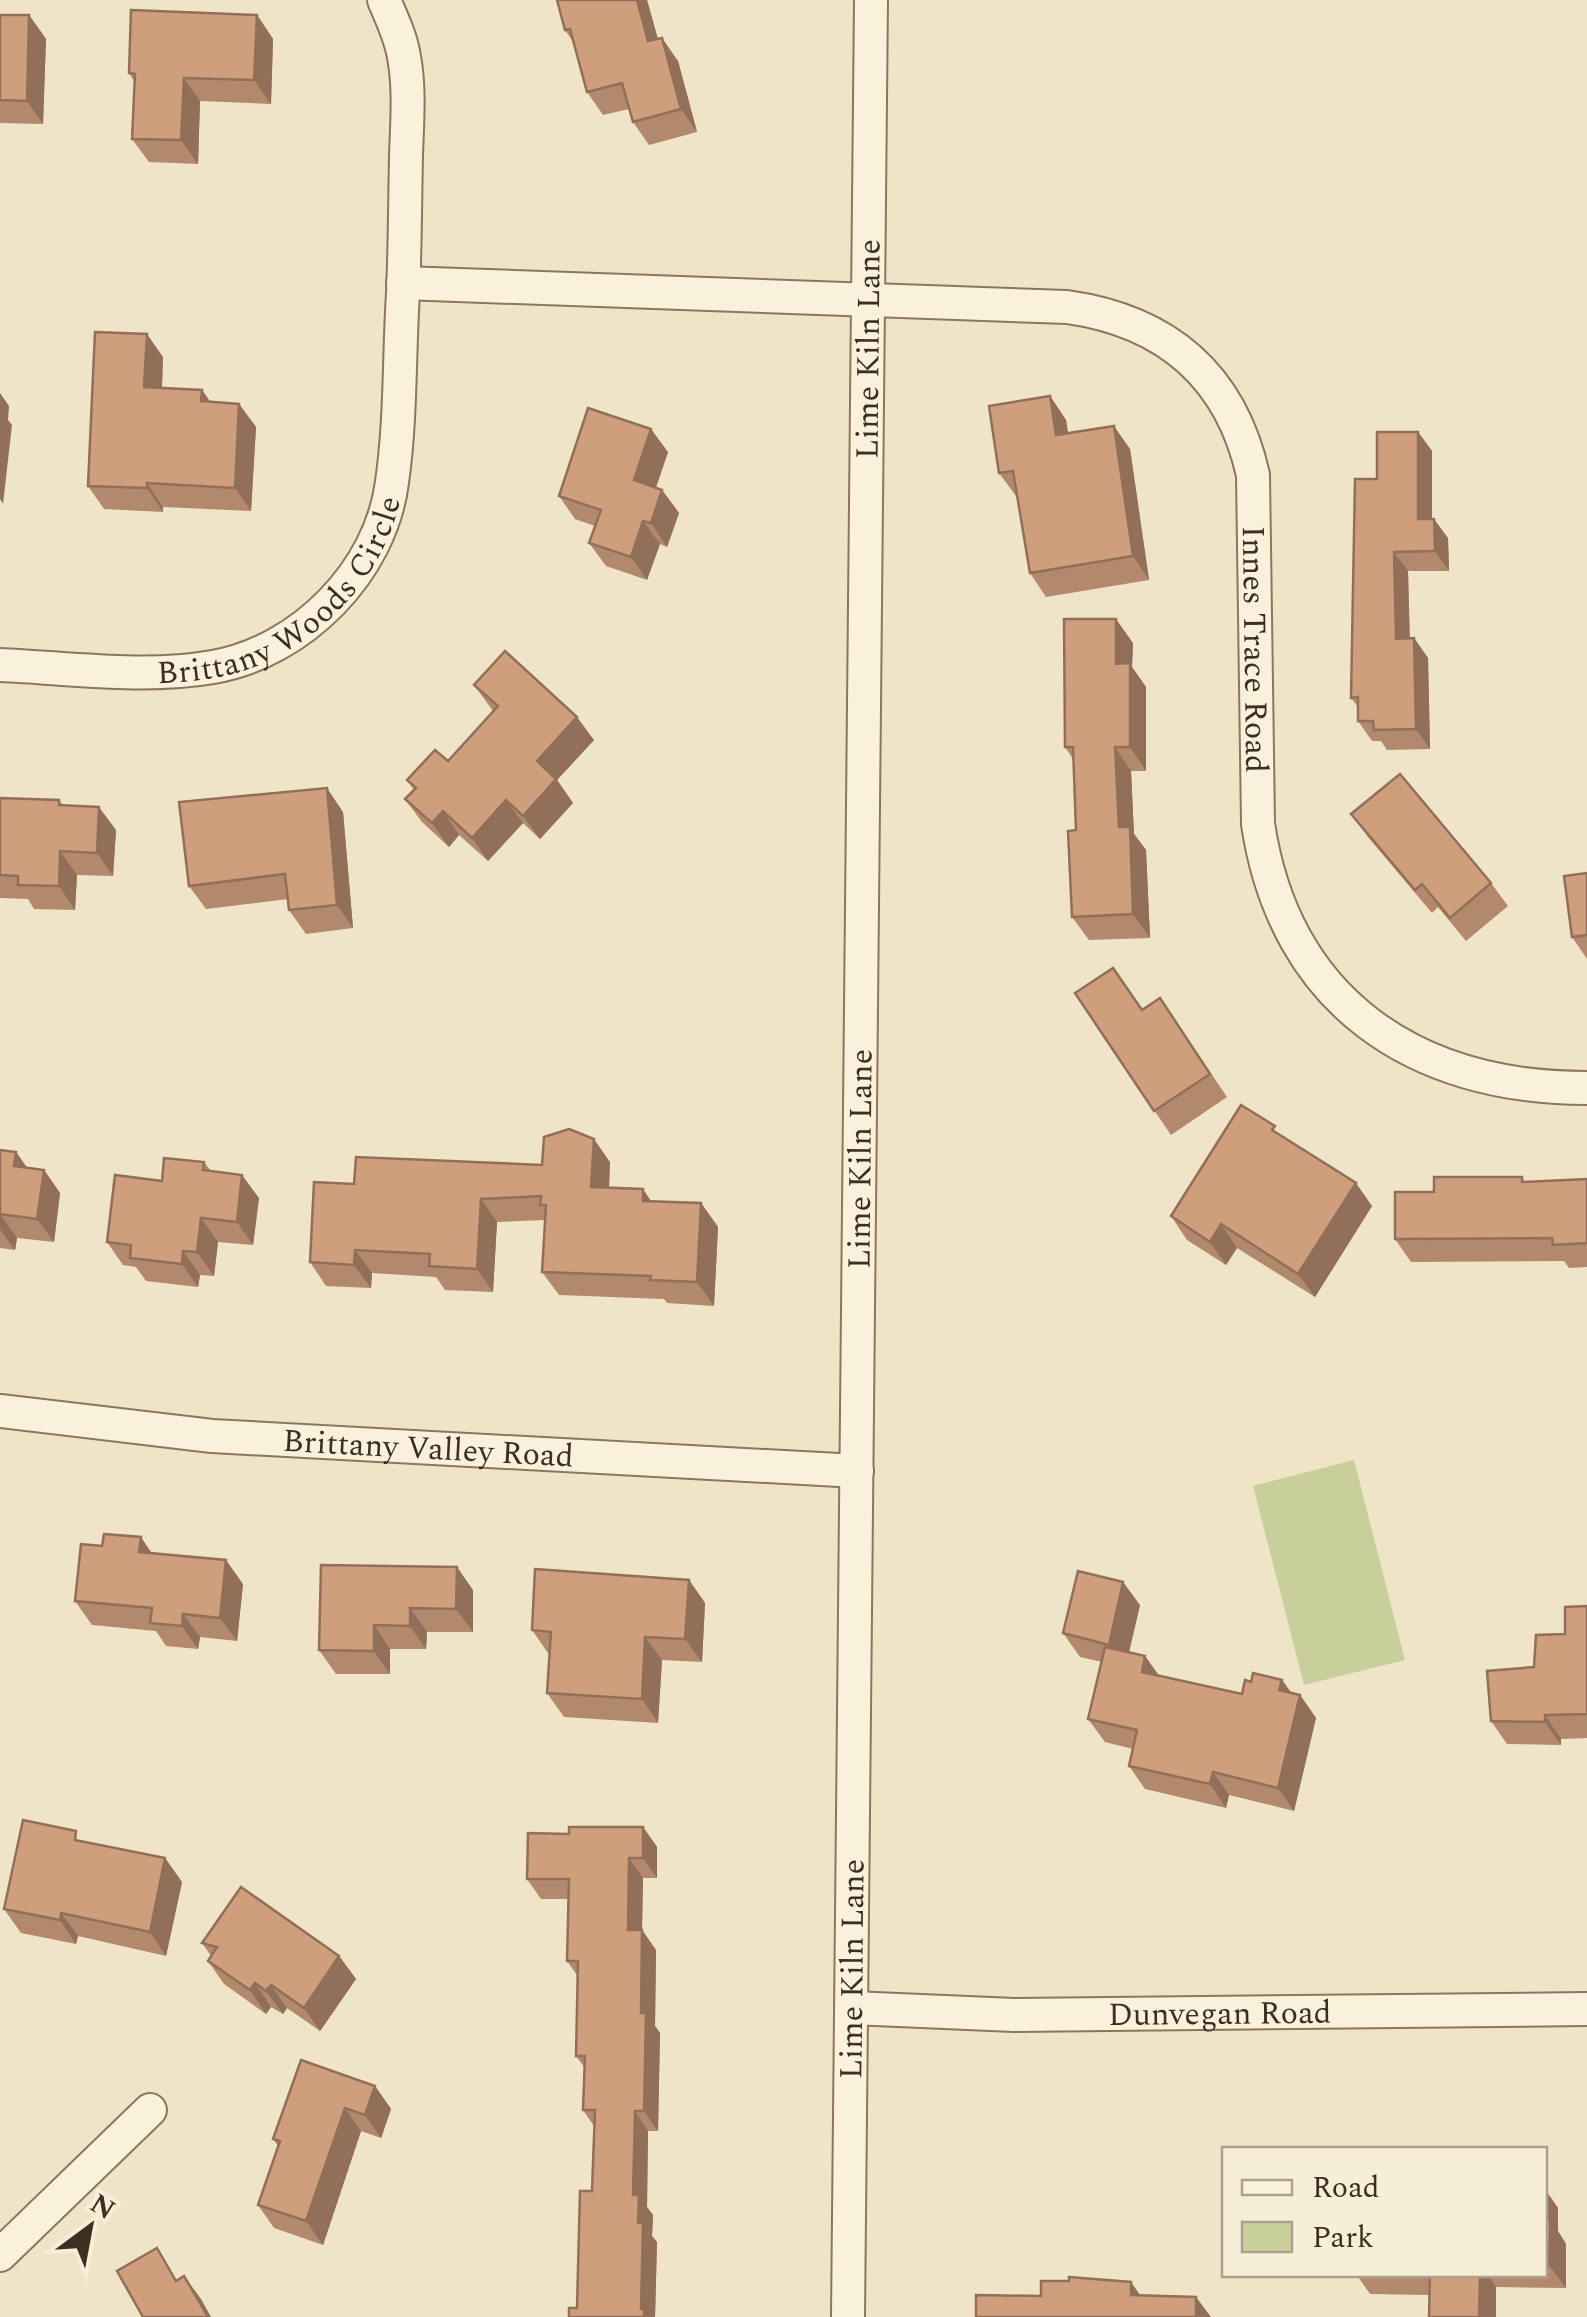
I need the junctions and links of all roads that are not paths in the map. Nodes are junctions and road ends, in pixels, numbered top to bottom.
1 (384, 0) edge
2 (871, 0) edge
3 (403, 283) junction
4 (868, 301) junction
5 (0, 665) edge
6 (1587, 1088) edge
7 (0, 1411) edge
8 (858, 1470) junction
9 (852, 2008) junction
10 (1587, 2009) edge
11 (150, 2110) dead end
12 (0, 2255) edge
13 (848, 2317) edge

1 - 3 street, Brittany Woods Circle
2 - 4 street, Lime Kiln Lane
3 - 4 street
3 - 5 street, Brittany Woods Circle
4 - 6 street, Innes Trace Road
4 - 8 street, Lime Kiln Lane
7 - 8 street, Brittany Valley Road
8 - 9 street, Lime Kiln Lane
9 - 10 street, Dunvegan Road
9 - 13 street, Lime Kiln Lane
11 - 12 street

